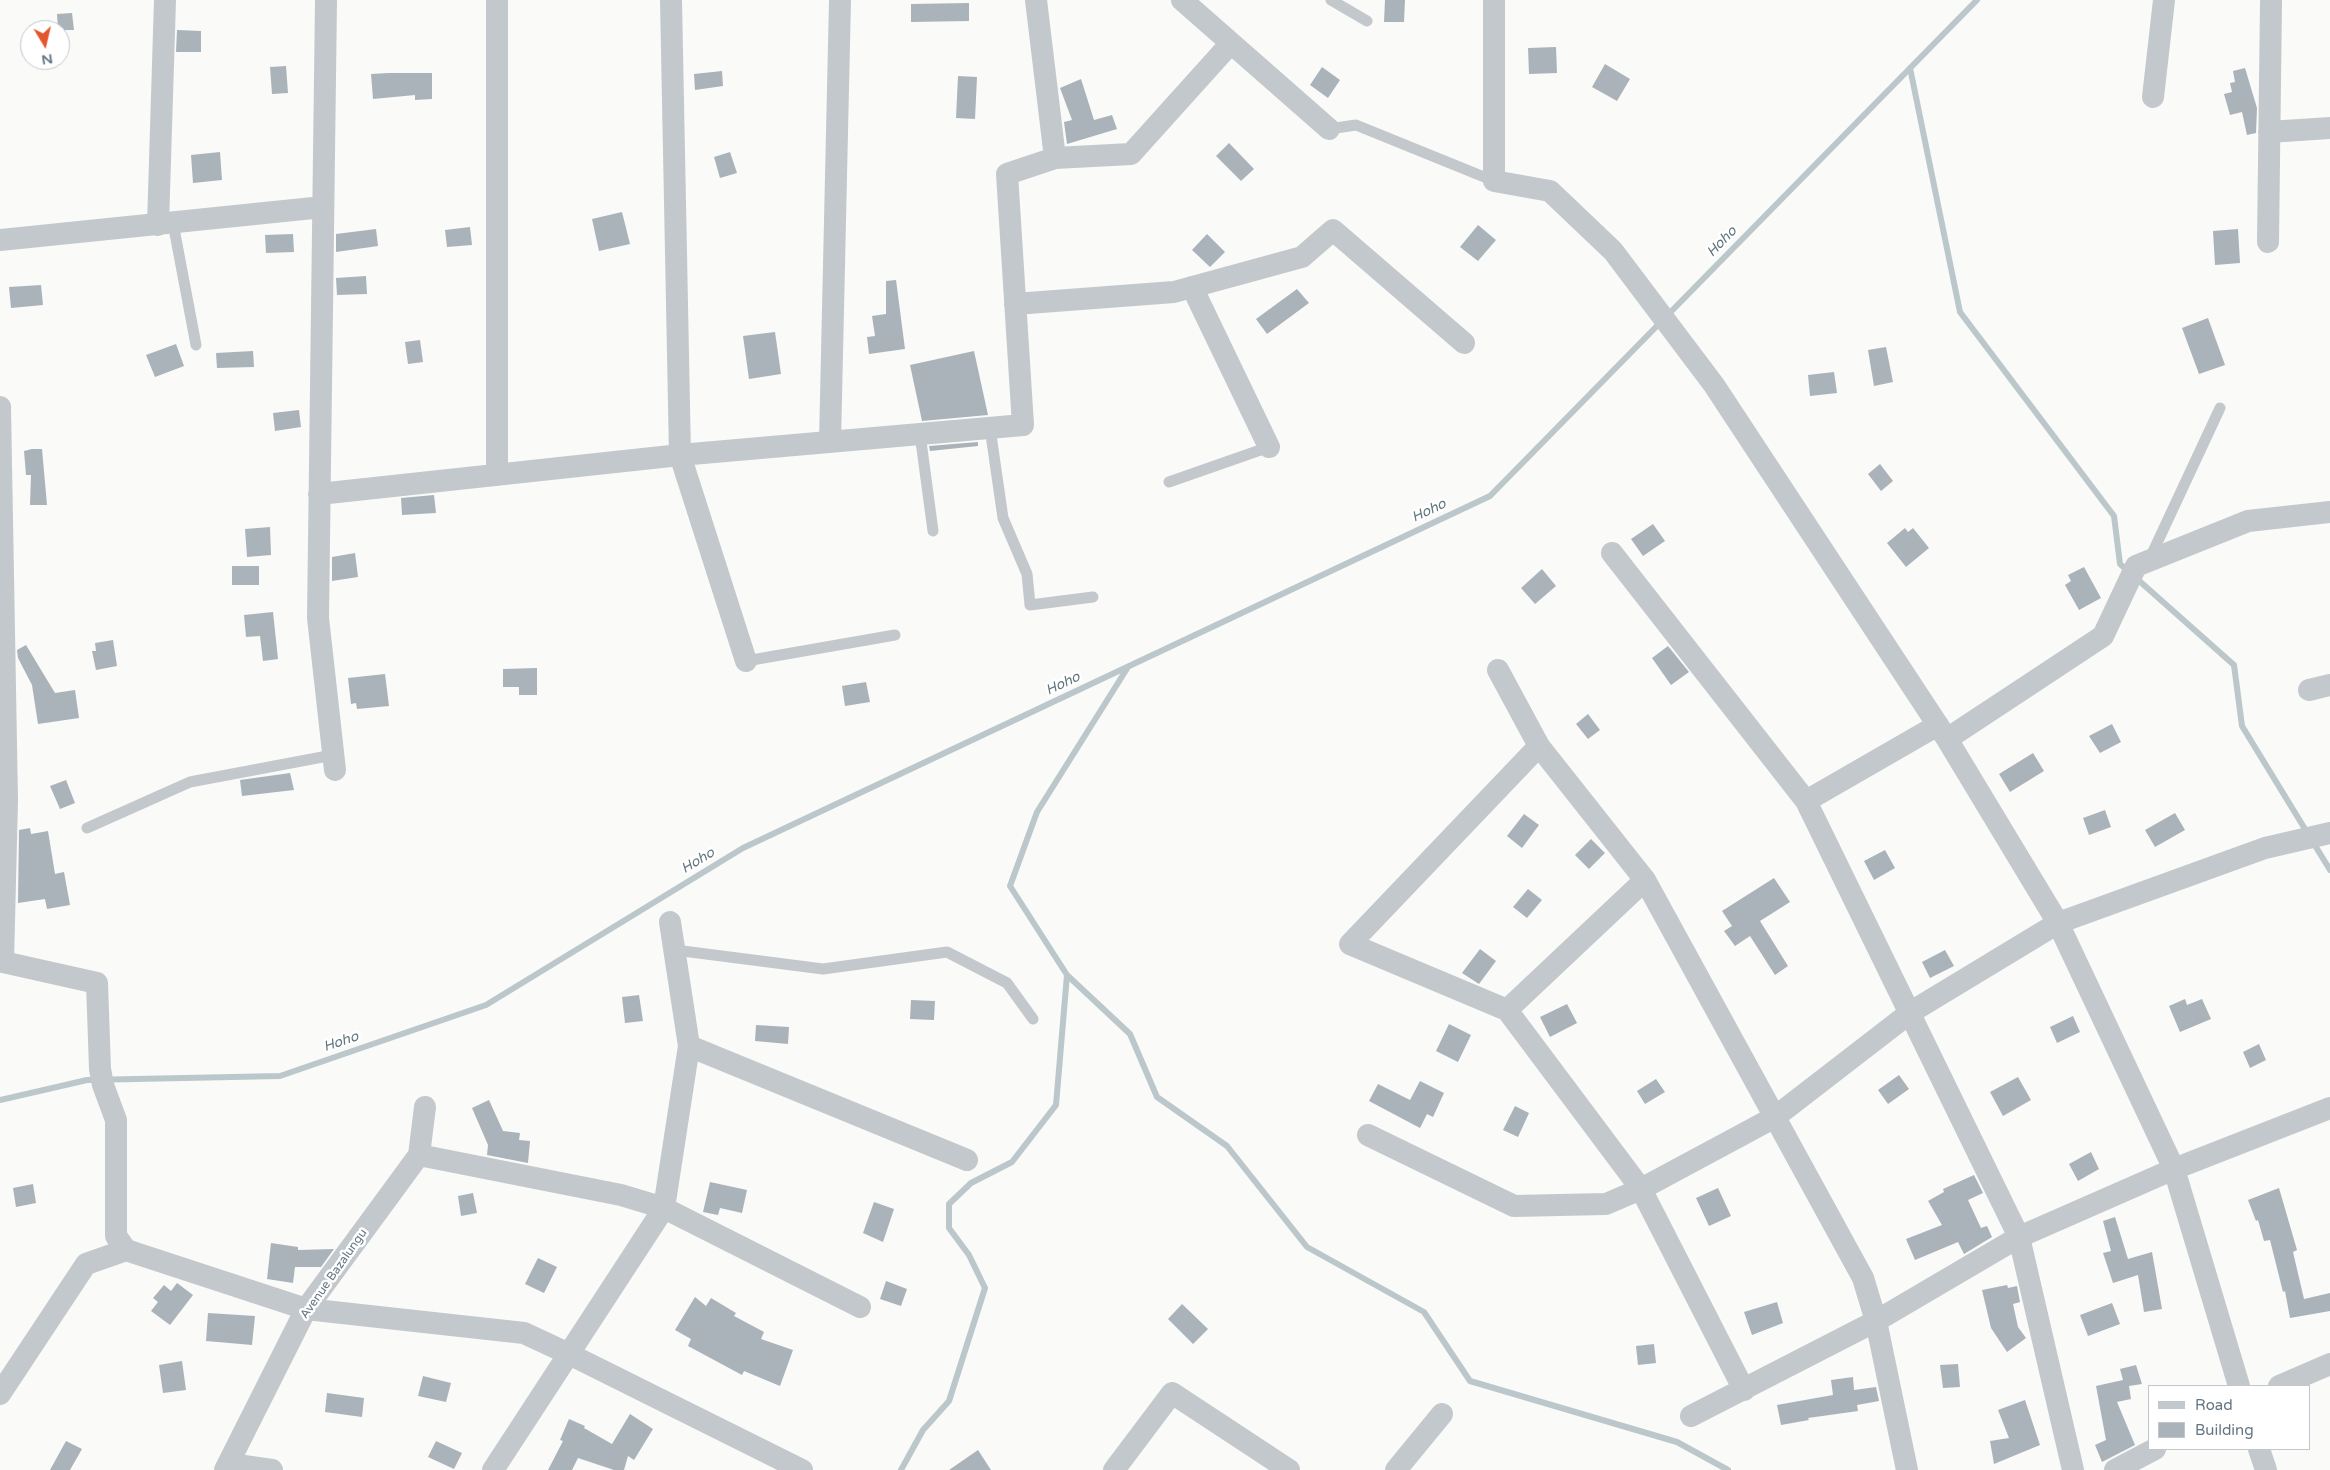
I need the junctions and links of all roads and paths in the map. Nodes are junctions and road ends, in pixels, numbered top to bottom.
1 (165, 0) edge
2 (326, 0) edge
3 (497, 0) edge
4 (671, 0) edge
5 (840, 0) edge
6 (1036, 0) edge
7 (1182, 0) edge
8 (1331, 0) edge
9 (1494, 0) edge
10 (2164, 0) edge
11 (2271, 2) dead end
12 (1367, 21) dead end
13 (1232, 43) junction
14 (2153, 98) dead end
15 (2330, 128) edge
16 (1329, 129) joint
17 (2269, 132) junction
18 (1055, 158) junction
19 (1494, 181) junction
20 (323, 207) junction
21 (166, 224) junction
22 (0, 240) edge
23 (2268, 242) dead end
24 (1192, 287) junction
25 (1015, 304) junction
26 (1464, 343) dead end
27 (196, 345) dead end
28 (0, 407) edge
29 (2220, 408) dead end
30 (990, 428) junction
31 (920, 434) junction
32 (830, 442) junction
33 (1269, 447) joint
34 (680, 455) junction
35 (497, 475) junction
36 (1169, 482) dead end
37 (320, 494) junction
38 (2330, 512) edge
39 (933, 531) dead end
40 (1612, 553) dead end
41 (2139, 568) junction
42 (1094, 597) dead end
43 (895, 635) dead end
44 (746, 661) joint
45 (1498, 670) dead end
46 (1943, 732) junction
47 (1538, 746) junction
48 (334, 763) joint
49 (4, 801) edge
50 (1806, 801) junction
51 (87, 828) dead end
52 (2330, 833) edge
53 (1645, 880) junction
54 (670, 922) dead end
55 (2058, 923) junction
56 (674, 950) junction
57 (1507, 1010) junction
58 (1910, 1012) junction
59 (1033, 1019) dead end
60 (689, 1046) junction
61 (425, 1107) dead end
62 (2330, 1108) edge
63 (1775, 1116) junction
64 (1368, 1135) dead end
65 (419, 1155) junction
66 (967, 1160) dead end
67 (2174, 1168) junction
68 (1641, 1189) junction
69 (664, 1208) junction
70 (2019, 1237) junction
71 (126, 1250) junction
72 (860, 1307) dead end
73 (306, 1310) junction
74 (1876, 1321) junction
75 (569, 1354) junction
76 (2330, 1364) edge
77 (2239, 1385) edge
78 (2281, 1385) edge
79 (1744, 1390) junction
80 (0, 1394) edge
81 (1442, 1414) dead end
82 (1691, 1416) dead end
83 (2153, 1450) edge
84 (2259, 1450) edge
85 (228, 1467) edge
86 (272, 1470) edge
87 (492, 1470) edge
88 (802, 1470) edge
89 (1114, 1470) edge
90 (1290, 1470) edge
91 (1396, 1470) edge
92 (1907, 1470) edge
93 (2072, 1470) edge
94 (2115, 1470) edge
95 (2266, 1470) edge

1 - 21 street
2 - 20 street
3 - 35 street
4 - 34 street
5 - 32 street
6 - 18 street
7 - 13 street
8 - 12 lane
9 - 19 street
10 - 14 street
11 - 17 street
13 - 16 street
13 - 18 street
15 - 17 street
16 - 19 lane
17 - 23 street
18 - 25 street
19 - 46 street
20 - 21 street
20 - 37 street
21 - 22 street
21 - 27 lane
24 - 25 street
24 - 26 street
24 - 33 street
25 - 30 street
28 - 49 street
29 - 41 lane
30 - 31 street
30 - 42 lane
31 - 32 street
31 - 39 lane
32 - 34 street
33 - 36 lane
34 - 35 street
34 - 44 street
35 - 37 street
37 - 48 street
38 - 41 street
40 - 50 street
41 - 46 street
43 - 44 lane
45 - 47 street
46 - 50 street
46 - 55 street
47 - 53 street
47 - 57 street
48 - 51 lane
49 - 71 street
50 - 58 street
52 - 55 street
53 - 57 street
53 - 63 street
54 - 56 street
55 - 58 street
55 - 67 street
56 - 59 lane
56 - 60 street
57 - 68 street
58 - 63 street
58 - 70 street
60 - 66 street
60 - 69 street
61 - 65 street, Avenue Bazalungu
62 - 67 street
63 - 68 street
63 - 74 street
64 - 68 street
65 - 69 street
65 - 73 street, Avenue Bazalungu
67 - 70 street
67 - 77 street
68 - 79 street
69 - 72 street
69 - 75 street
70 - 74 street
70 - 93 street
71 - 73 street
71 - 80 street
73 - 75 street
73 - 85 street, Avenue Bazalungu
74 - 79 street
74 - 92 street
75 - 87 street
75 - 88 street
76 - 78 street
79 - 82 street
81 - 91 street
83 - 94 street
84 - 95 street
85 - 86 street
89 - 90 street

